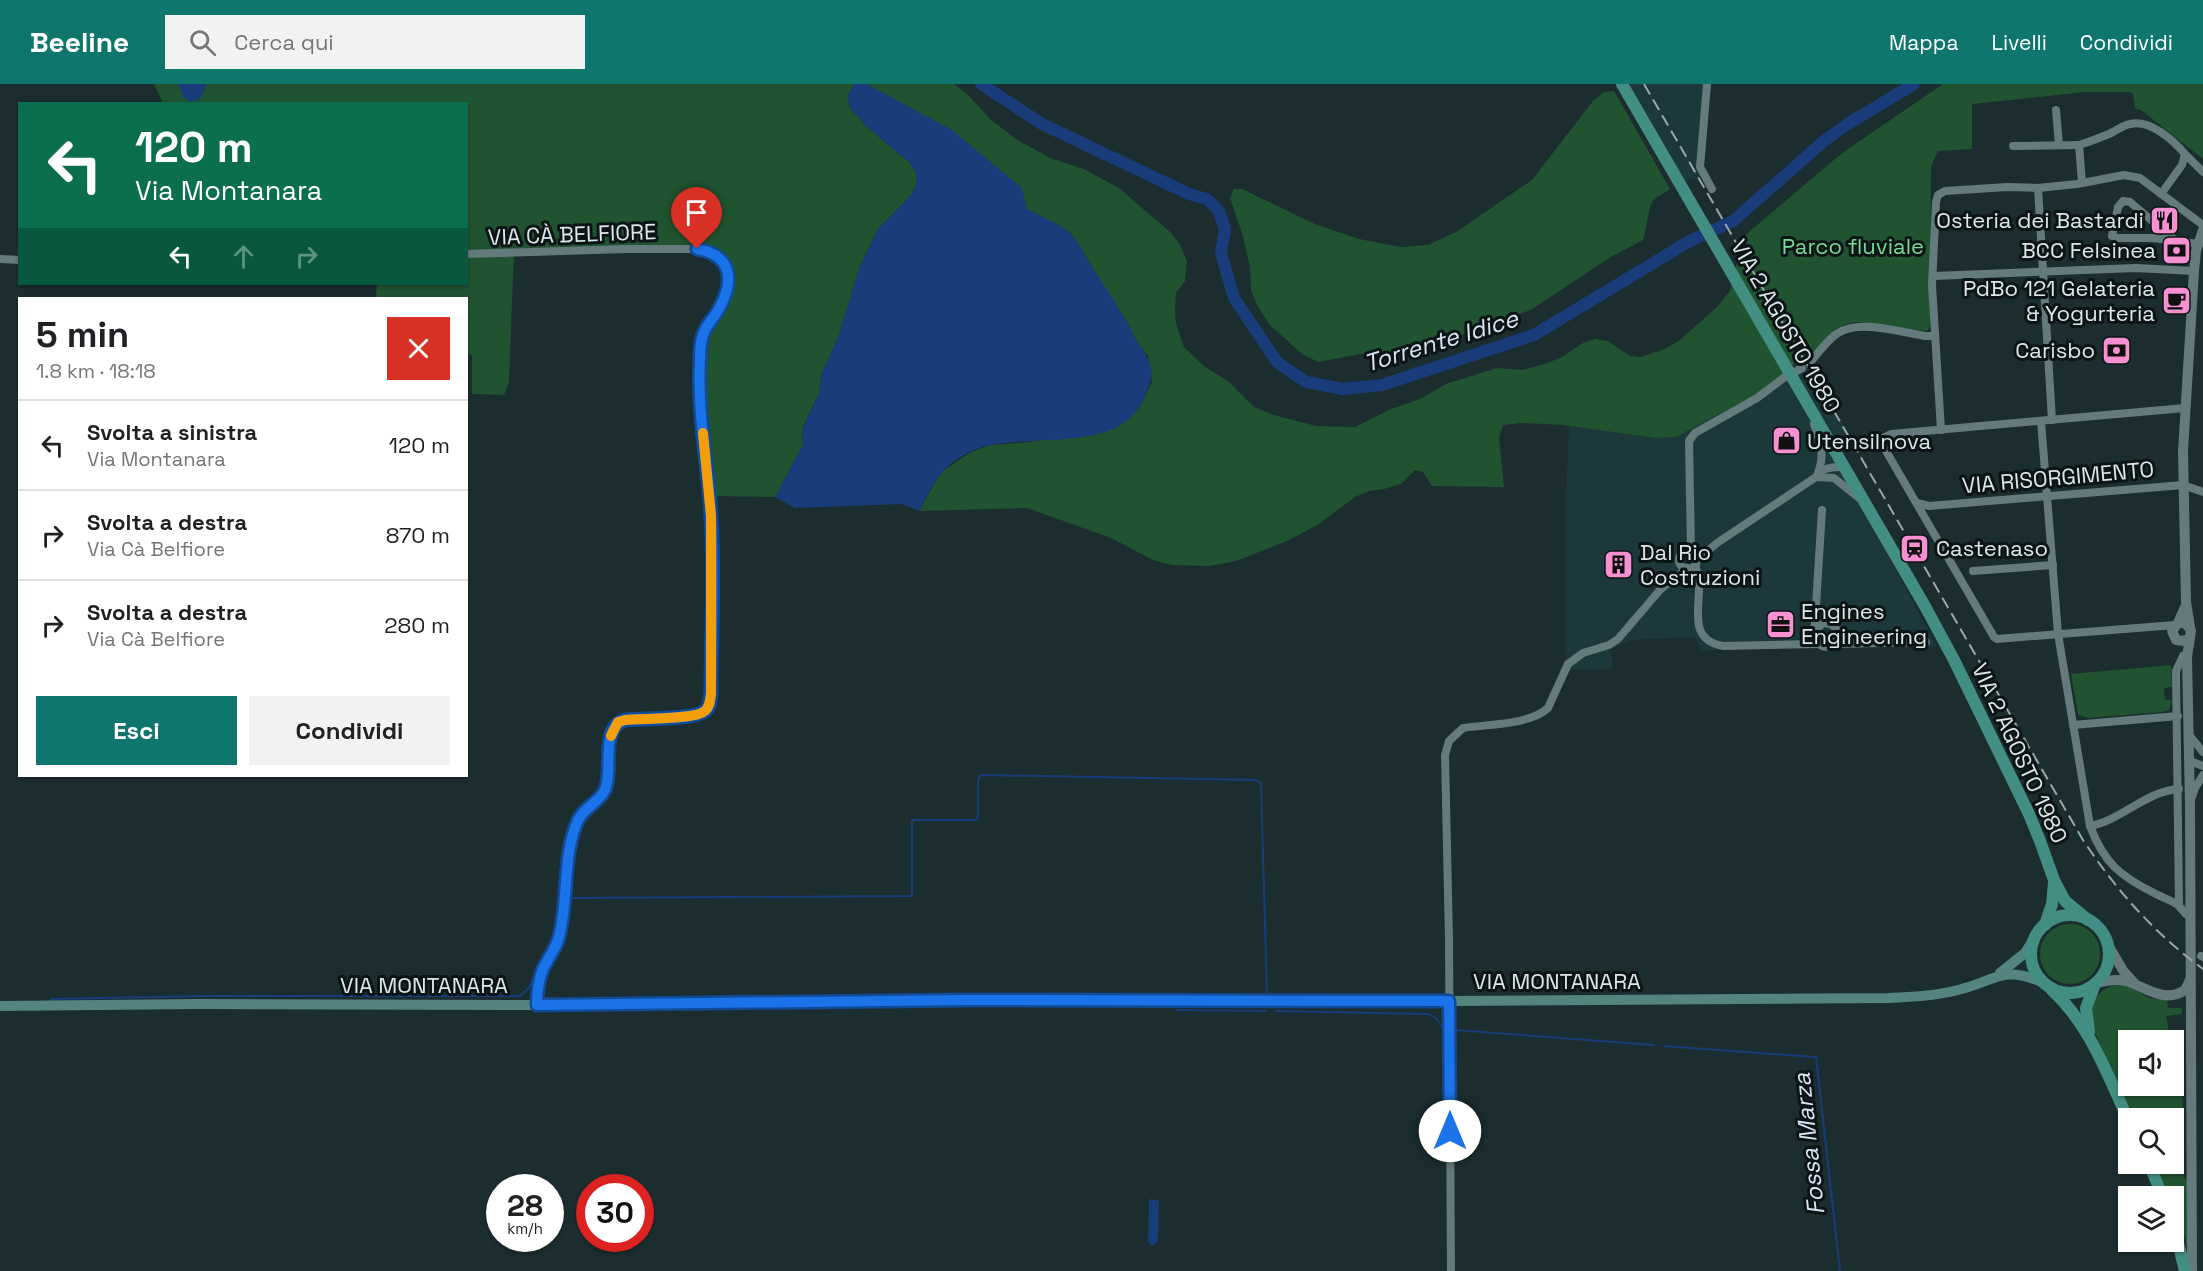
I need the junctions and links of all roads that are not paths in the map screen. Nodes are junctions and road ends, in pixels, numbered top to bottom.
1 (1622, 84) edge
2 (1707, 84) edge
3 (2056, 110) dead end
4 (2059, 145) junction
5 (2079, 145) junction
6 (2013, 146) dead end
7 (2185, 154) junction
8 (2203, 172) edge
9 (2082, 183) junction
10 (2038, 188) junction
11 (1712, 189) dead end
12 (2161, 194) junction
13 (2203, 225) edge
14 (2203, 230) edge
15 (2176, 241) junction
16 (2198, 244) junction
17 (468, 254) edge
18 (0, 258) edge
19 (18, 260) edge
20 (2043, 271) junction
21 (2194, 272) junction
22 (1933, 276) junction
23 (1934, 336) junction
24 (1812, 360) dead end
25 (1785, 377) dead end
26 (1807, 404) junction
27 (2185, 408) junction
28 (2052, 420) junction
29 (2041, 421) junction
30 (1941, 430) junction
31 (1844, 467) junction
32 (1817, 475) junction
33 (1828, 476) junction
34 (2183, 485) junction
35 (2203, 492) edge
36 (2047, 496) junction
37 (1916, 503) junction
38 (1867, 506) junction
39 (1822, 510) dead end
40 (1690, 560) junction
41 (2053, 565) junction
42 (1973, 571) dead end
43 (2186, 602) junction
44 (2177, 624) junction
45 (2152, 628) junction
46 (1815, 631) junction
47 (2190, 632) junction
48 (2058, 634) junction
49 (2175, 638) junction
50 (1926, 642) dead end
51 (1817, 644) junction
52 (1834, 644) junction
53 (2183, 656) junction
54 (2187, 670) junction
55 (2178, 716) junction
56 (2073, 725) junction
57 (2189, 735) junction
58 (2203, 752) edge
59 (2203, 757) edge
60 (2190, 761) junction
61 (2203, 766) edge
62 (2203, 775) edge
63 (2179, 789) junction
64 (2190, 806) junction
65 (2090, 826) junction
66 (2054, 880) junction
67 (2179, 887) junction
68 (2147, 890) junction
69 (2179, 906) junction
70 (2191, 916) junction
71 (2088, 920) junction
72 (2045, 925) junction
73 (2035, 937) junction
74 (2108, 945) junction
75 (1996, 976) junction
76 (2190, 980) junction
77 (2096, 983) junction
78 (2045, 984) junction
79 (2135, 984) junction
80 (1449, 1001) junction
81 (537, 1005) junction
82 (0, 1006) edge
83 (2090, 1036) junction
84 (2123, 1108) edge
85 (2180, 1252) edge
86 (1451, 1271) edge
87 (2185, 1271) edge
88 (2192, 1271) edge

1 - 26 main road, VIA 2 AGOSTO 1980
2 - 11 street
3 - 4 street
4 - 5 street
4 - 6 street
5 - 7 street
5 - 9 street
7 - 8 street
7 - 12 street
9 - 10 street
9 - 12 street
10 - 20 street
10 - 22 street
12 - 13 street
14 - 16 street
15 - 15 street
15 - 16 street
16 - 21 street
17 - 81 street, VIA CÀ BELFIORE
18 - 19 street
20 - 21 street
20 - 22 street
20 - 28 street
21 - 27 street
22 - 23 street
23 - 24 street
23 - 30 street
25 - 40 street
26 - 31 main road, VIA 2 AGOSTO 1980
26 - 32 street
27 - 28 street
27 - 34 street
28 - 29 street
29 - 30 street
29 - 36 street
30 - 37 street
31 - 32 street
31 - 33 street
31 - 38 main road, VIA 2 AGOSTO 1980
32 - 33 street
32 - 40 street
33 - 38 street
34 - 35 street, VIA RISORGIMENTO
34 - 36 street, VIA RISORGIMENTO
34 - 43 street
36 - 37 street, VIA RISORGIMENTO
36 - 41 street
37 - 48 street
38 - 66 main road, VIA 2 AGOSTO 1980
39 - 46 street
40 - 51 street
40 - 80 street
41 - 42 street
41 - 48 street
43 - 44 street
43 - 47 street
44 - 45 street
44 - 47 street
44 - 49 street
45 - 48 street
45 - 49 street
46 - 51 street
46 - 52 street
47 - 49 street
47 - 54 street
48 - 56 street
49 - 53 street
50 - 52 street
51 - 52 street
53 - 54 street
53 - 55 street
54 - 57 street
55 - 56 street
55 - 63 street
56 - 65 street
57 - 58 street
57 - 60 street
59 - 60 street
60 - 61 street
60 - 64 street
62 - 64 street
63 - 65 street
63 - 67 street
64 - 70 street
65 - 68 street
66 - 71 main road, VIA 2 AGOSTO 1980
66 - 72 main road, VIA 2 AGOSTO 1980
67 - 68 street
67 - 69 street
68 - 69 street
69 - 70 street
70 - 76 street
71 - 72 main road
71 - 74 main road
72 - 73 main road
73 - 75 main road, VIA MONTANARA
73 - 78 main road
74 - 77 main road
74 - 79 street
75 - 78 main road, VIA MONTANARA
75 - 80 main road, VIA MONTANARA
76 - 79 street
76 - 88 street
77 - 78 main road
77 - 79 street
77 - 83 main road
78 - 83 main road
80 - 81 main road, VIA MONTANARA
80 - 86 street
81 - 82 main road, VIA MONTANARA
83 - 84 main road
85 - 87 main road

